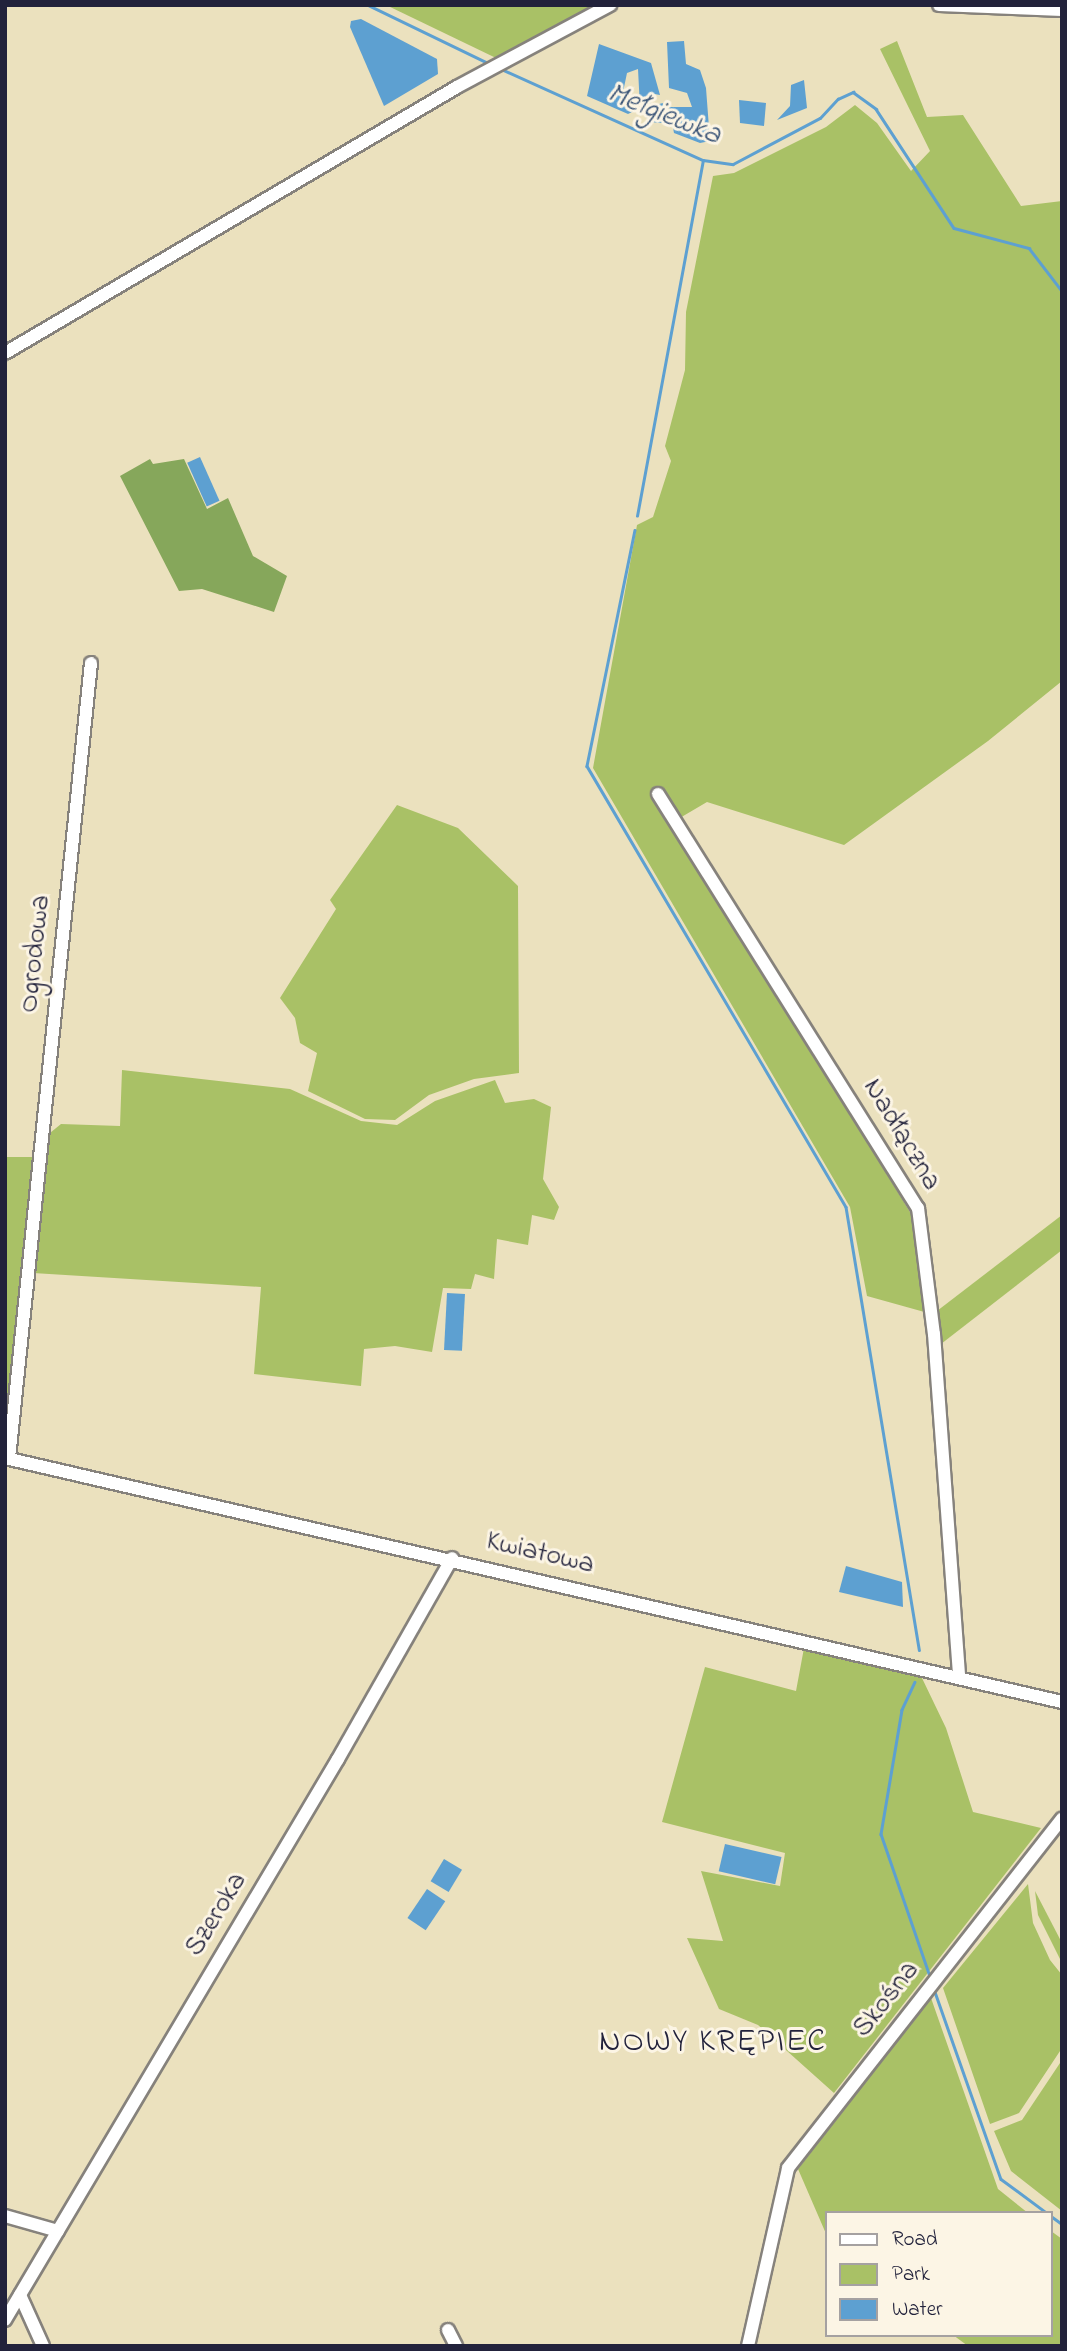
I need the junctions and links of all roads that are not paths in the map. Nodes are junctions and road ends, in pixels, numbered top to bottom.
1 (610, 5) edge
2 (939, 5) edge
3 (1062, 10) edge
4 (5, 353) edge
5 (91, 663) dead end
6 (658, 794) dead end
7 (7, 1458) edge
8 (452, 1558) junction
9 (959, 1678) junction
10 (1062, 1702) edge
11 (1062, 1818) edge
12 (5, 2216) edge
13 (58, 2231) junction
14 (20, 2295) junction
15 (5, 2320) edge
16 (448, 2330) dead end
17 (43, 2346) edge
18 (456, 2346) edge
19 (748, 2346) edge

1 - 4 street
2 - 3 street
5 - 7 street, Ogrodowa
6 - 9 street, Nadłączna
7 - 8 street, Kwiatowa
8 - 9 street, Kwiatowa
8 - 13 street, Szeroka
9 - 10 street, Kwiatowa
11 - 19 street, Skośna
12 - 13 street
13 - 14 street, Szeroka
14 - 15 street, Szeroka
14 - 17 street
16 - 18 street

